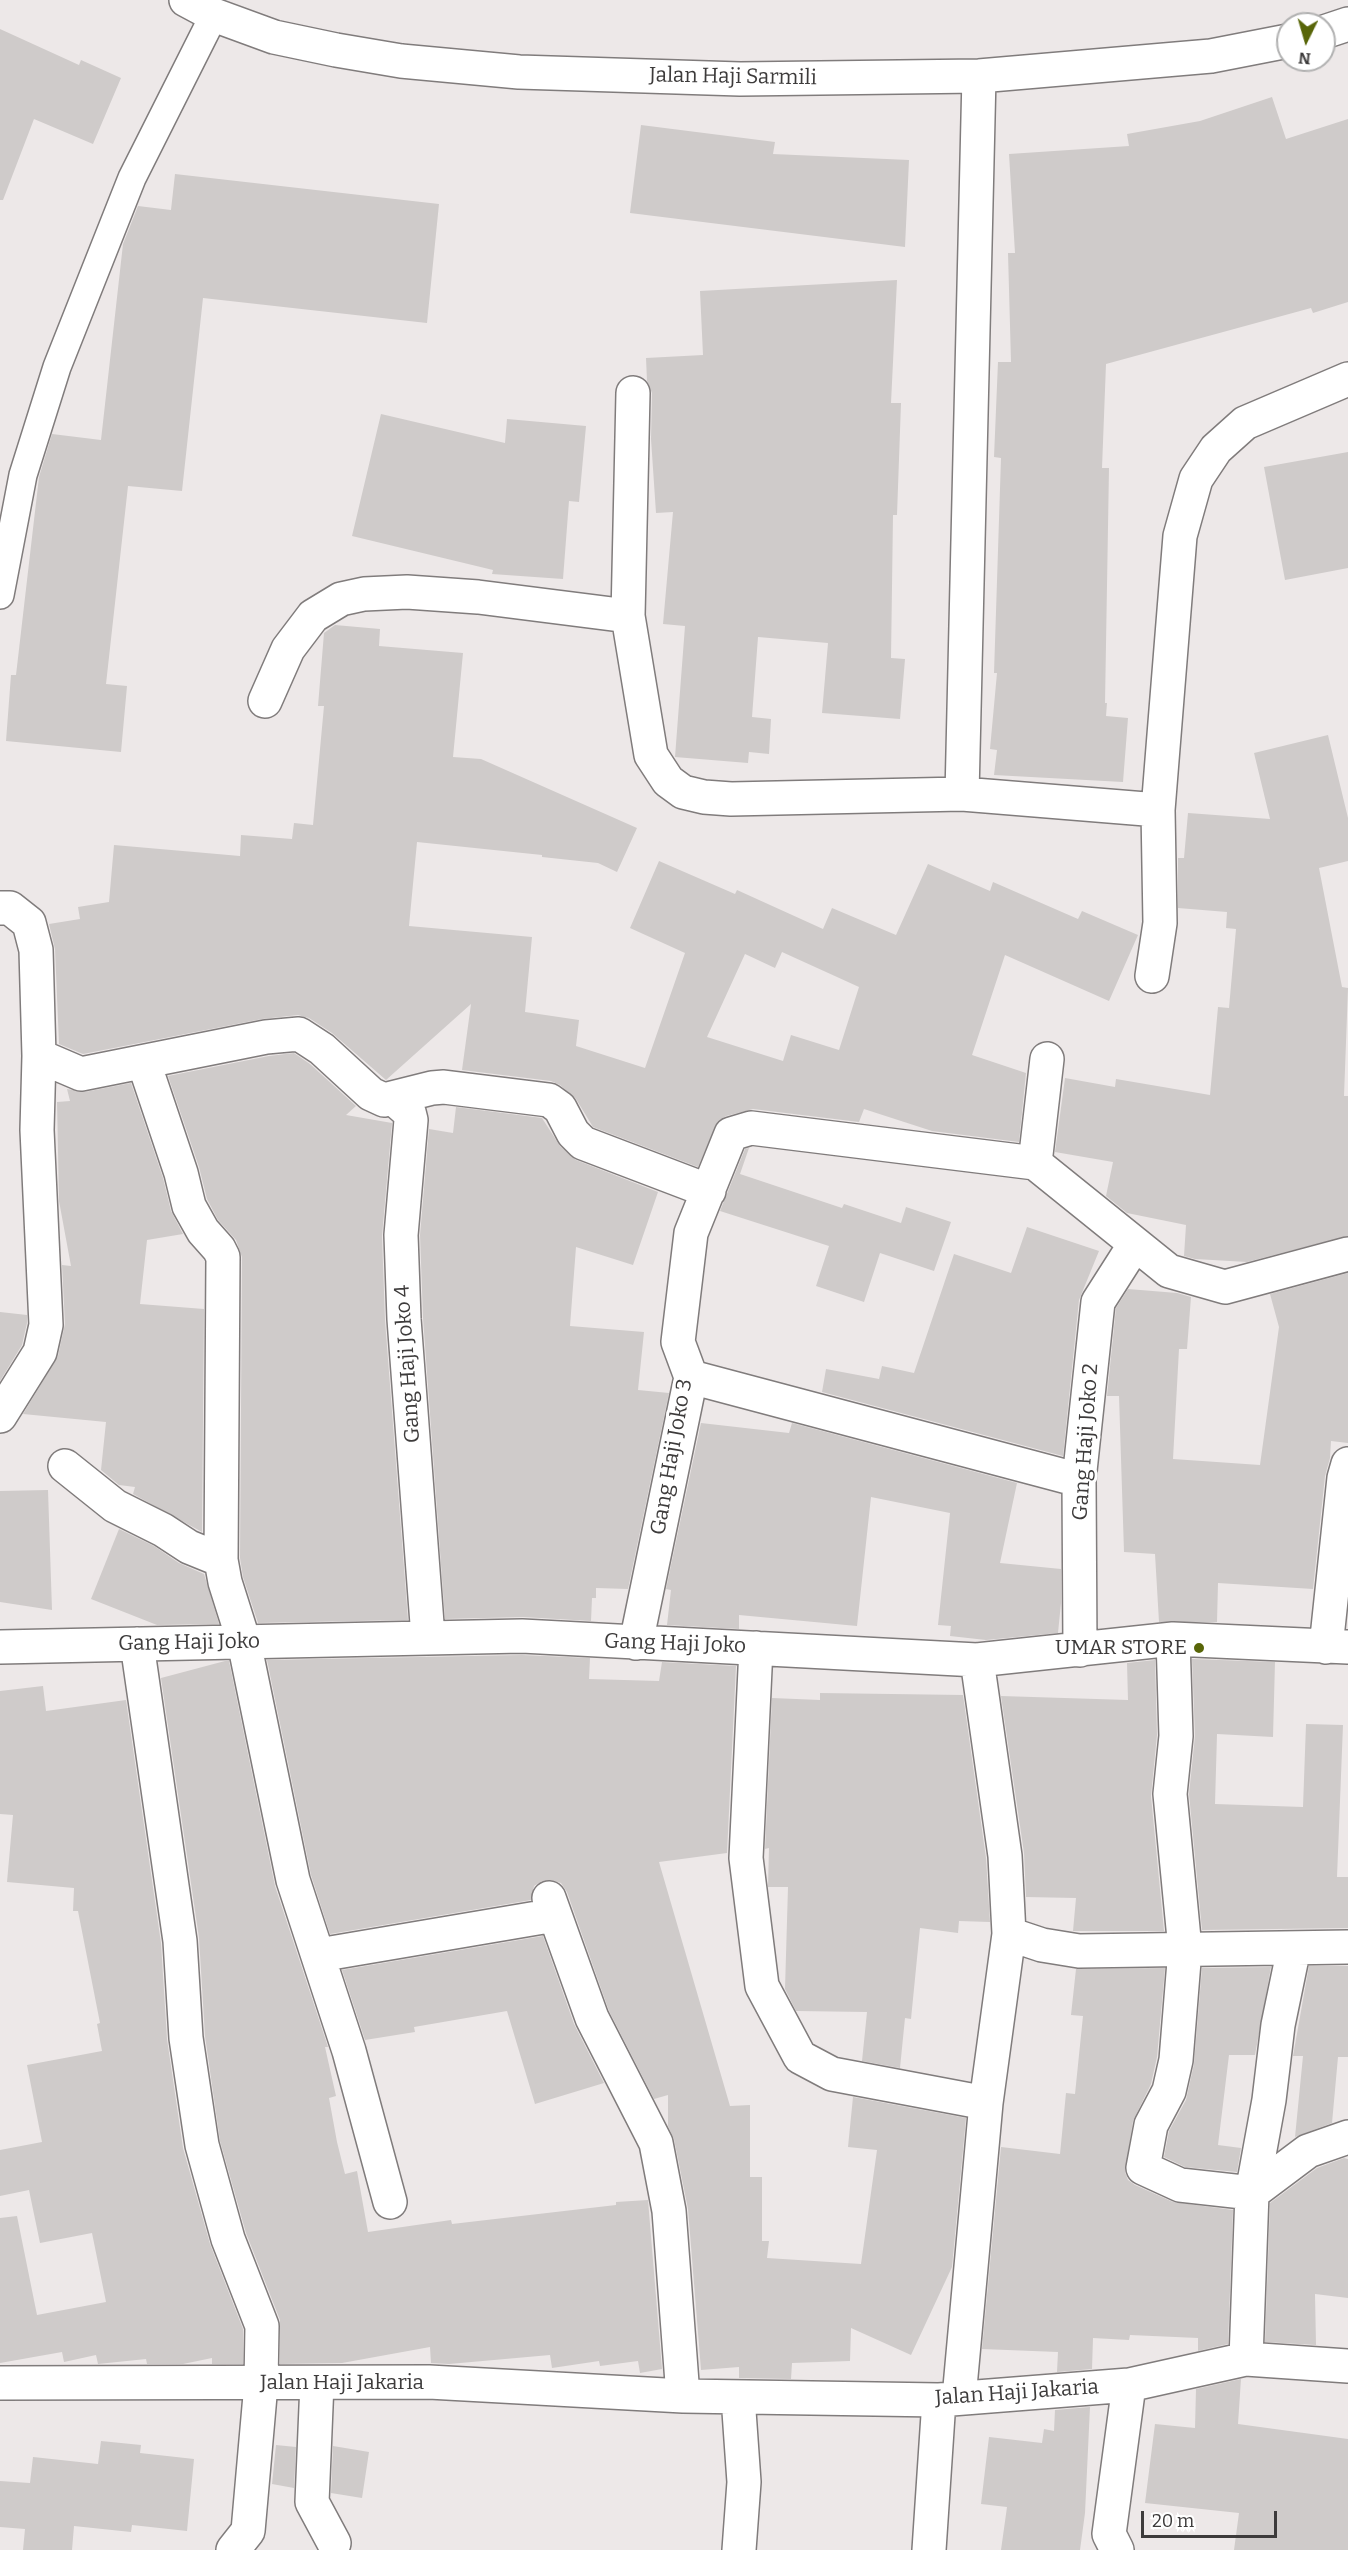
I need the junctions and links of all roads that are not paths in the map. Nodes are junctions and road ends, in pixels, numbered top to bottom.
1 (200, 7) edge
2 (1276, 43) edge
3 (978, 76) junction
4 (1348, 379) edge
5 (633, 393) dead end
6 (0, 595) edge
7 (628, 616) junction
8 (265, 701) dead end
9 (962, 794) junction
10 (1158, 810) junction
11 (0, 908) edge
12 (1152, 976) dead end
13 (39, 1056) junction
14 (1047, 1059) dead end
15 (144, 1063) junction
16 (394, 1099) junction
17 (1035, 1163) junction
18 (709, 1191) junction
19 (1135, 1244) junction
20 (1348, 1254) edge
21 (691, 1377) junction
22 (0, 1416) edge
23 (1348, 1464) edge
24 (65, 1466) dead end
25 (1079, 1480) junction
26 (221, 1560) junction
27 (428, 1637) junction
28 (1173, 1639) junction
29 (244, 1642) junction
30 (636, 1643) junction
31 (137, 1644) junction
32 (0, 1647) edge
33 (1337, 1647) edge
34 (756, 1648) junction
35 (1080, 1650) junction
36 (977, 1660) junction
37 (1009, 1934) junction
38 (1348, 1947) edge
39 (1294, 1948) junction
40 (1185, 1949) junction
41 (319, 1955) junction
42 (986, 2103) junction
43 (1348, 2137) edge
44 (1252, 2193) junction
45 (390, 2202) dead end
46 (1246, 2359) junction
47 (1348, 2366) edge
48 (317, 2383) junction
49 (0, 2384) edge
50 (261, 2384) junction
51 (1129, 2385) junction
52 (683, 2396) junction
53 (738, 2397) junction
54 (949, 2399) junction
55 (334, 2543) dead end
56 (233, 2550) edge
57 (739, 2550) edge
58 (929, 2550) edge
59 (1117, 2550) edge

1 - 3 street, Jalan Haji Sarmili
1 - 6 lane
2 - 3 street, Jalan Haji Sarmili
3 - 9 street
4 - 10 street
5 - 7 street
7 - 8 street
7 - 9 street
9 - 10 street
10 - 12 street
11 - 13 street
13 - 15 street
13 - 22 street
14 - 17 street
15 - 16 street
15 - 26 street
16 - 18 street
16 - 27 street, Gang Haji Joko 4
17 - 18 street, Gang Haji Joko 3
17 - 19 street
18 - 21 street, Gang Haji Joko 3
19 - 20 street
19 - 25 street, Gang Haji Joko 2
21 - 25 street
21 - 30 street, Gang Haji Joko 3
23 - 33 street
24 - 26 street
25 - 35 street, Gang Haji Joko 2
26 - 29 street
27 - 29 street, Gang Haji Joko
27 - 30 street, Gang Haji Joko
28 - 33 street, Gang Haji Joko
28 - 35 street, Gang Haji Joko
28 - 40 street
29 - 31 street, Gang Haji Joko
29 - 41 street
30 - 34 street, Gang Haji Joko
31 - 32 street, Gang Haji Joko
31 - 50 street
34 - 36 street, Gang Haji Joko
34 - 42 street
35 - 36 street, Gang Haji Joko
36 - 37 street
37 - 40 street
37 - 42 street
38 - 39 street
39 - 40 street
39 - 44 street
40 - 44 street
41 - 45 street
41 - 52 street
42 - 54 street
43 - 44 street
44 - 46 street
46 - 47 street, Jalan Haji Jakaria
46 - 51 street, Jalan Haji Jakaria
48 - 50 street, Jalan Haji Jakaria
48 - 52 street, Jalan Haji Jakaria
48 - 55 street
49 - 50 street, Jalan Haji Jakaria
50 - 56 street
51 - 54 street, Jalan Haji Jakaria
51 - 59 street
52 - 53 street, Jalan Haji Jakaria
53 - 54 street, Jalan Haji Jakaria
53 - 57 street
54 - 58 street

